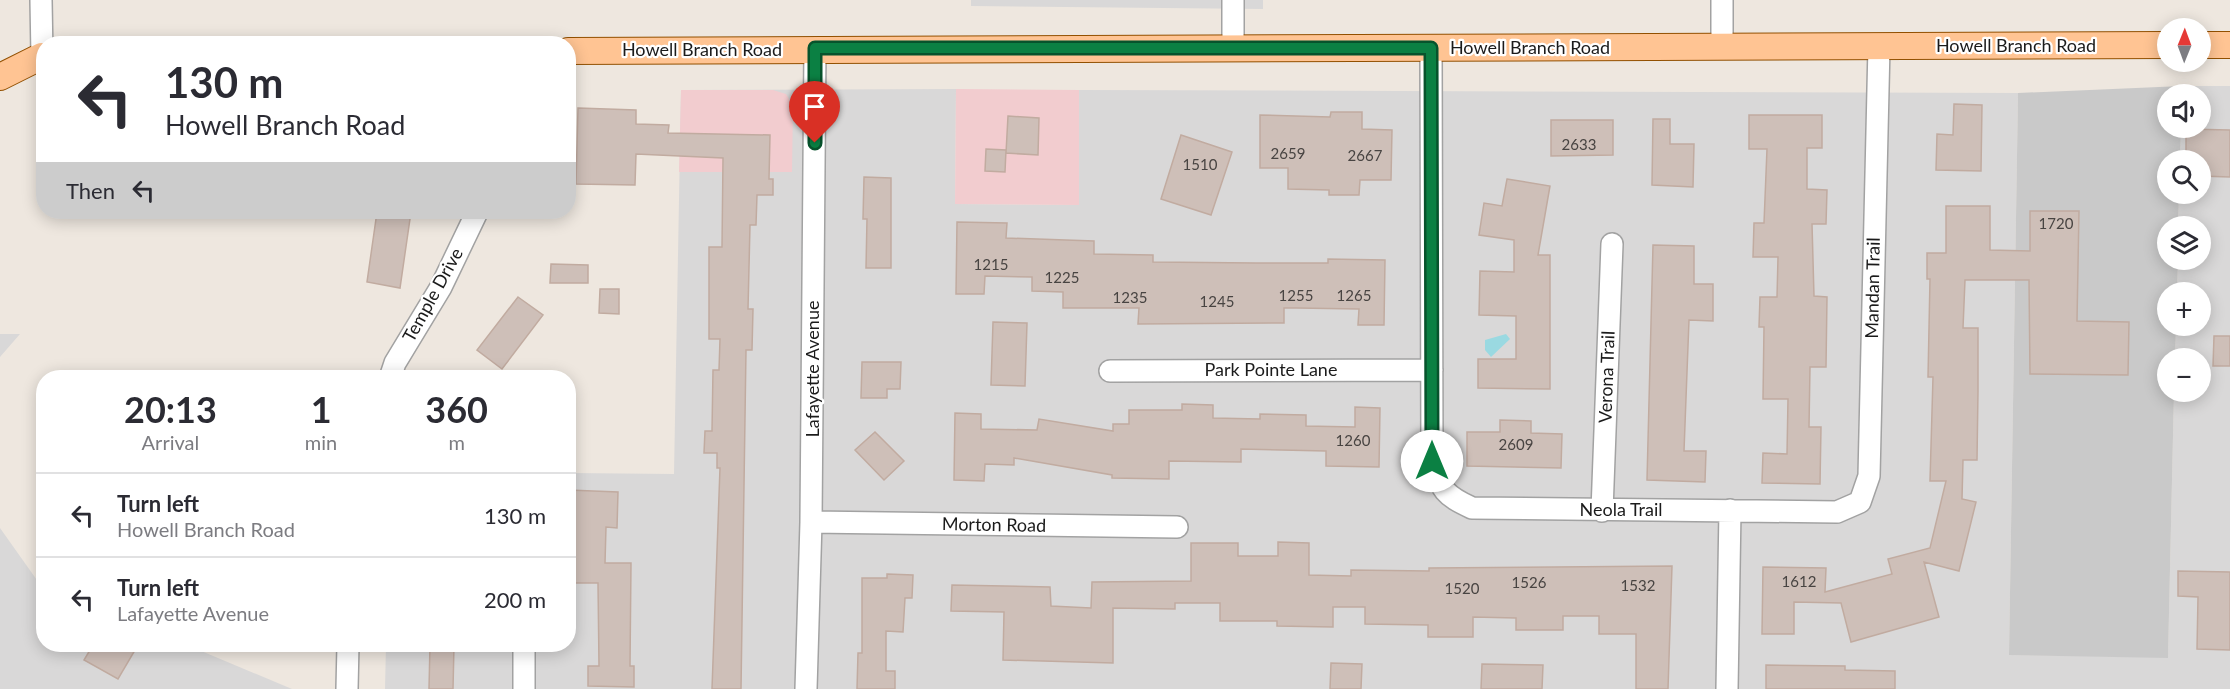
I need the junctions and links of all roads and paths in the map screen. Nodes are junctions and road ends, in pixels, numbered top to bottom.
1 (41, 0) edge
2 (1233, 0) edge
3 (1722, 0) edge
4 (42, 36) edge
5 (2157, 45) edge
6 (2211, 45) edge
7 (2230, 45) edge
8 (1880, 46) junction
9 (1722, 47) junction
10 (815, 48) junction
11 (1431, 48) junction
12 (1233, 49) junction
13 (576, 51) edge
14 (36, 56) edge
15 (0, 57) edge
16 (36, 59) edge
17 (0, 77) edge
18 (474, 219) edge
19 (1612, 244) dead end
20 (393, 370) edge
21 (1432, 370) junction
22 (1110, 371) dead end
23 (1602, 510) junction
24 (1730, 510) junction
25 (1837, 512) joint
26 (811, 522) junction
27 (1177, 527) dead end
28 (348, 652) edge
29 (524, 652) edge
30 (346, 689) edge
31 (524, 689) edge
32 (806, 689) edge
33 (1727, 689) edge

1 - 4 street
2 - 12 street
3 - 9 street
5 - 8 main road, Howell Branch Road
6 - 7 main road
8 - 9 main road, Howell Branch Road
8 - 25 street, Mandan Trail
9 - 11 main road, Howell Branch Road
10 - 12 main road, Howell Branch Road
10 - 13 main road, Howell Branch Road
10 - 26 street, Lafayette Avenue
11 - 12 main road, Howell Branch Road
11 - 21 street
14 - 15 main road
16 - 17 main road
18 - 20 street, Temple Drive
19 - 23 street, Verona Trail
21 - 22 street, Park Pointe Lane
21 - 23 street, Neola Trail
23 - 24 street, Neola Trail
24 - 25 street, Neola Trail
24 - 33 street
26 - 27 street, Morton Road
26 - 32 street, Lafayette Avenue
28 - 30 street
29 - 31 street

